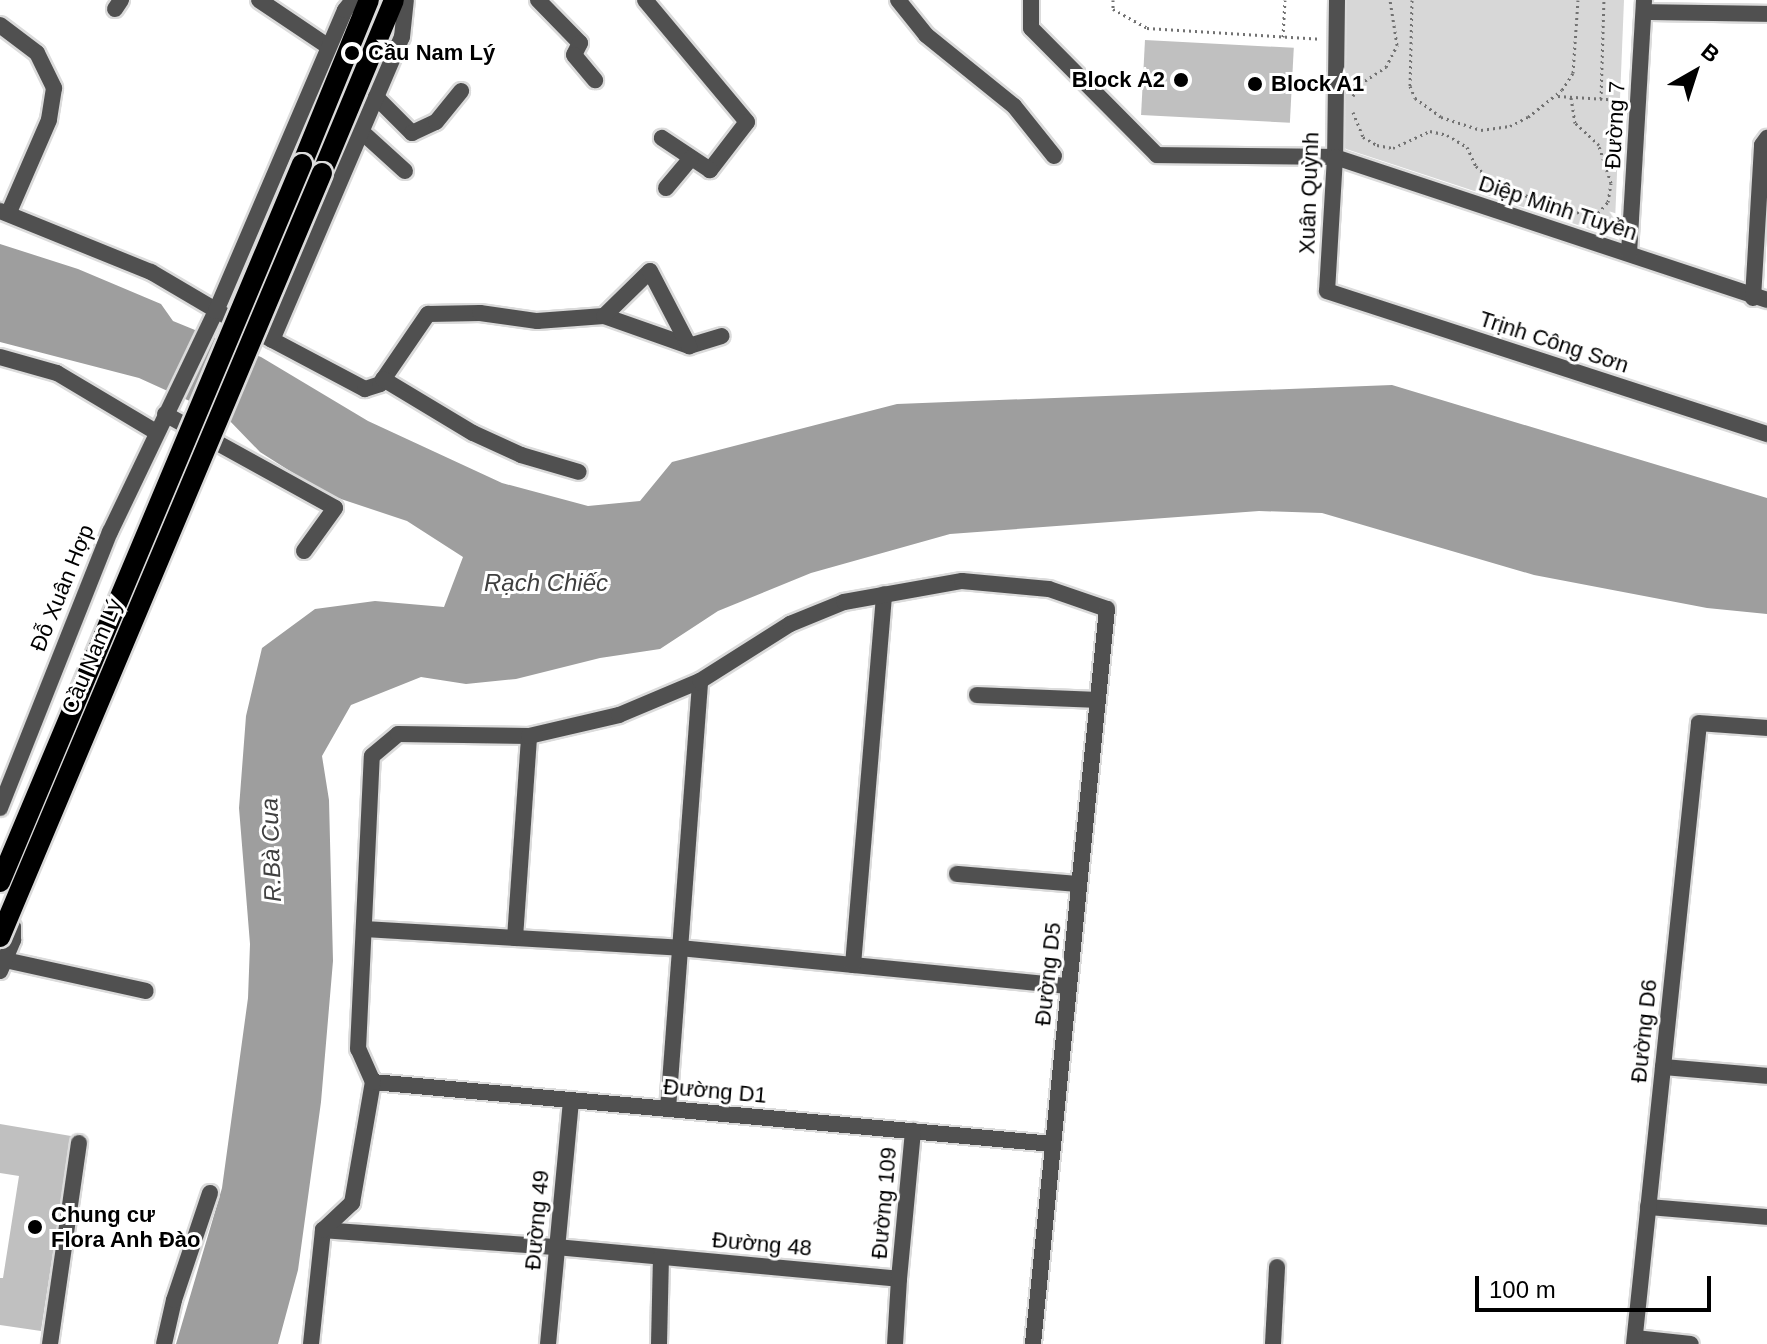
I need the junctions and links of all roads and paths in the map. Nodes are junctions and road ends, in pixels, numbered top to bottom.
1 (259, 0) edge
2 (353, 0) edge
3 (369, 0) edge
4 (394, 0) edge
5 (406, 0) edge
6 (538, 0) edge
7 (645, 0) edge
8 (898, 0) edge
9 (1031, 0) edge
10 (1113, 0) edge
11 (1285, 0) edge
12 (1337, 0) edge
13 (1390, 0) edge
14 (1412, 0) edge
15 (1578, 0) edge
16 (1604, 0) edge
17 (1644, 6) edge
18 (1767, 14) edge
19 (0, 25) edge
20 (1283, 37) junction
21 (1335, 40) junction
22 (329, 47) junction
23 (595, 80) dead end
24 (461, 91) dead end
25 (1556, 96) junction
26 (376, 97) junction
27 (1571, 97) junction
28 (1601, 99) junction
29 (1353, 100) dead end
30 (1638, 101) junction
31 (1352, 107) dead end
32 (362, 132) junction
33 (662, 138) dead end
34 (1767, 138) edge
35 (1054, 156) dead end
36 (1335, 157) junction
37 (691, 158) junction
38 (405, 171) dead end
39 (666, 188) dead end
40 (4, 212) edge
41 (1629, 253) junction
42 (1327, 291) joint
43 (1760, 299) edge
44 (216, 311) junction
45 (604, 316) junction
46 (722, 336) dead end
47 (272, 340) junction
48 (689, 346) junction
49 (0, 357) edge
50 (383, 379) junction
51 (165, 414) junction
52 (156, 432) junction
53 (1767, 434) edge
54 (579, 472) dead end
55 (304, 551) dead end
56 (884, 594) junction
57 (700, 681) junction
58 (977, 695) dead end
59 (1097, 700) junction
60 (1767, 728) edge
61 (529, 736) junction
62 (0, 808) edge
63 (957, 874) dead end
64 (0, 882) edge
65 (1079, 884) junction
66 (0, 916) edge
67 (364, 929) junction
68 (0, 937) edge
69 (515, 938) junction
70 (680, 948) junction
71 (853, 965) junction
72 (2, 966) edge
73 (1068, 986) junction
74 (146, 991) dead end
75 (1663, 1067) junction
76 (1767, 1076) edge
77 (373, 1082) junction
78 (571, 1100) junction
79 (668, 1109) junction
80 (913, 1131) junction
81 (79, 1143) dead end
82 (1053, 1144) junction
83 (210, 1193) dead end
84 (1648, 1207) junction
85 (1767, 1217) edge
86 (323, 1230) junction
87 (556, 1247) junction
88 (661, 1257) junction
89 (1277, 1267) dead end
90 (899, 1279) junction
91 (1634, 1341) edge
92 (50, 1344) edge
93 (164, 1344) edge
94 (311, 1344) edge
95 (548, 1344) edge
96 (659, 1344) edge
97 (895, 1344) edge
98 (1033, 1344) edge
99 (1273, 1344) edge
100 (1691, 1344) edge

1 - 22 street
2 - 22 street
3 - 64 main road, Cầu Nam Lý, bridge
4 - 68 main road, Cầu Nam Lý, bridge
5 - 26 street
6 - 23 street
7 - 37 street
8 - 35 street
9 - 36 street, Diệp Minh Tuyền
10 - 20 path
11 - 20 path
12 - 21 street, Xuân Quỳnh
13 - 29 path
14 - 25 path
15 - 25 path
16 - 28 path
17 - 18 street
17 - 30 street, Đường 7
19 - 40 street
20 - 21 path
21 - 36 street, Xuân Quỳnh
22 - 44 street
24 - 26 street
25 - 27 path
26 - 32 street
27 - 28 path
27 - 31 path
28 - 30 path
30 - 41 street, Đường 7
32 - 38 street
32 - 47 street
33 - 37 street
34 - 43 street
36 - 41 street, Diệp Minh Tuyền
36 - 42 street, Xuân Quỳnh
37 - 39 street
40 - 44 street
41 - 43 street, Diệp Minh Tuyền
42 - 53 street, Trịnh Công Sơn
44 - 47 street
44 - 51 street, Đỗ Xuân Hợp
45 - 48 street
45 - 48 street
45 - 50 street
46 - 48 street
47 - 50 street
49 - 52 street
50 - 54 street
51 - 52 street, Đỗ Xuân Hợp
51 - 55 street
52 - 62 street, Đỗ Xuân Hợp
56 - 57 street
56 - 59 street, Đường D5
56 - 71 street
57 - 61 street
57 - 70 street
58 - 59 street
59 - 65 street, Đường D5
60 - 75 street, Đường D6
61 - 67 street
61 - 69 street
63 - 65 street
65 - 73 street, Đường D5
66 - 72 street
67 - 69 street
67 - 77 street
69 - 70 street
70 - 71 street
70 - 79 street
71 - 73 street
72 - 74 street
73 - 82 street, Đường D5
75 - 76 street
75 - 84 street, Đường D6
77 - 78 street, Đường D1
77 - 86 street
78 - 79 street, Đường D1
78 - 87 street, Đường 49
79 - 80 street, Đường D1
80 - 82 street, Đường D1
80 - 90 street, Đường 109
81 - 92 street
82 - 98 street, Đường D5
83 - 93 street
84 - 85 street
84 - 91 street, Đường D6
86 - 87 street, Đường 48
86 - 94 street
87 - 88 street, Đường 48
87 - 95 street, Đường 49
88 - 90 street, Đường 48
88 - 96 street
89 - 99 street
90 - 97 street
91 - 100 street

